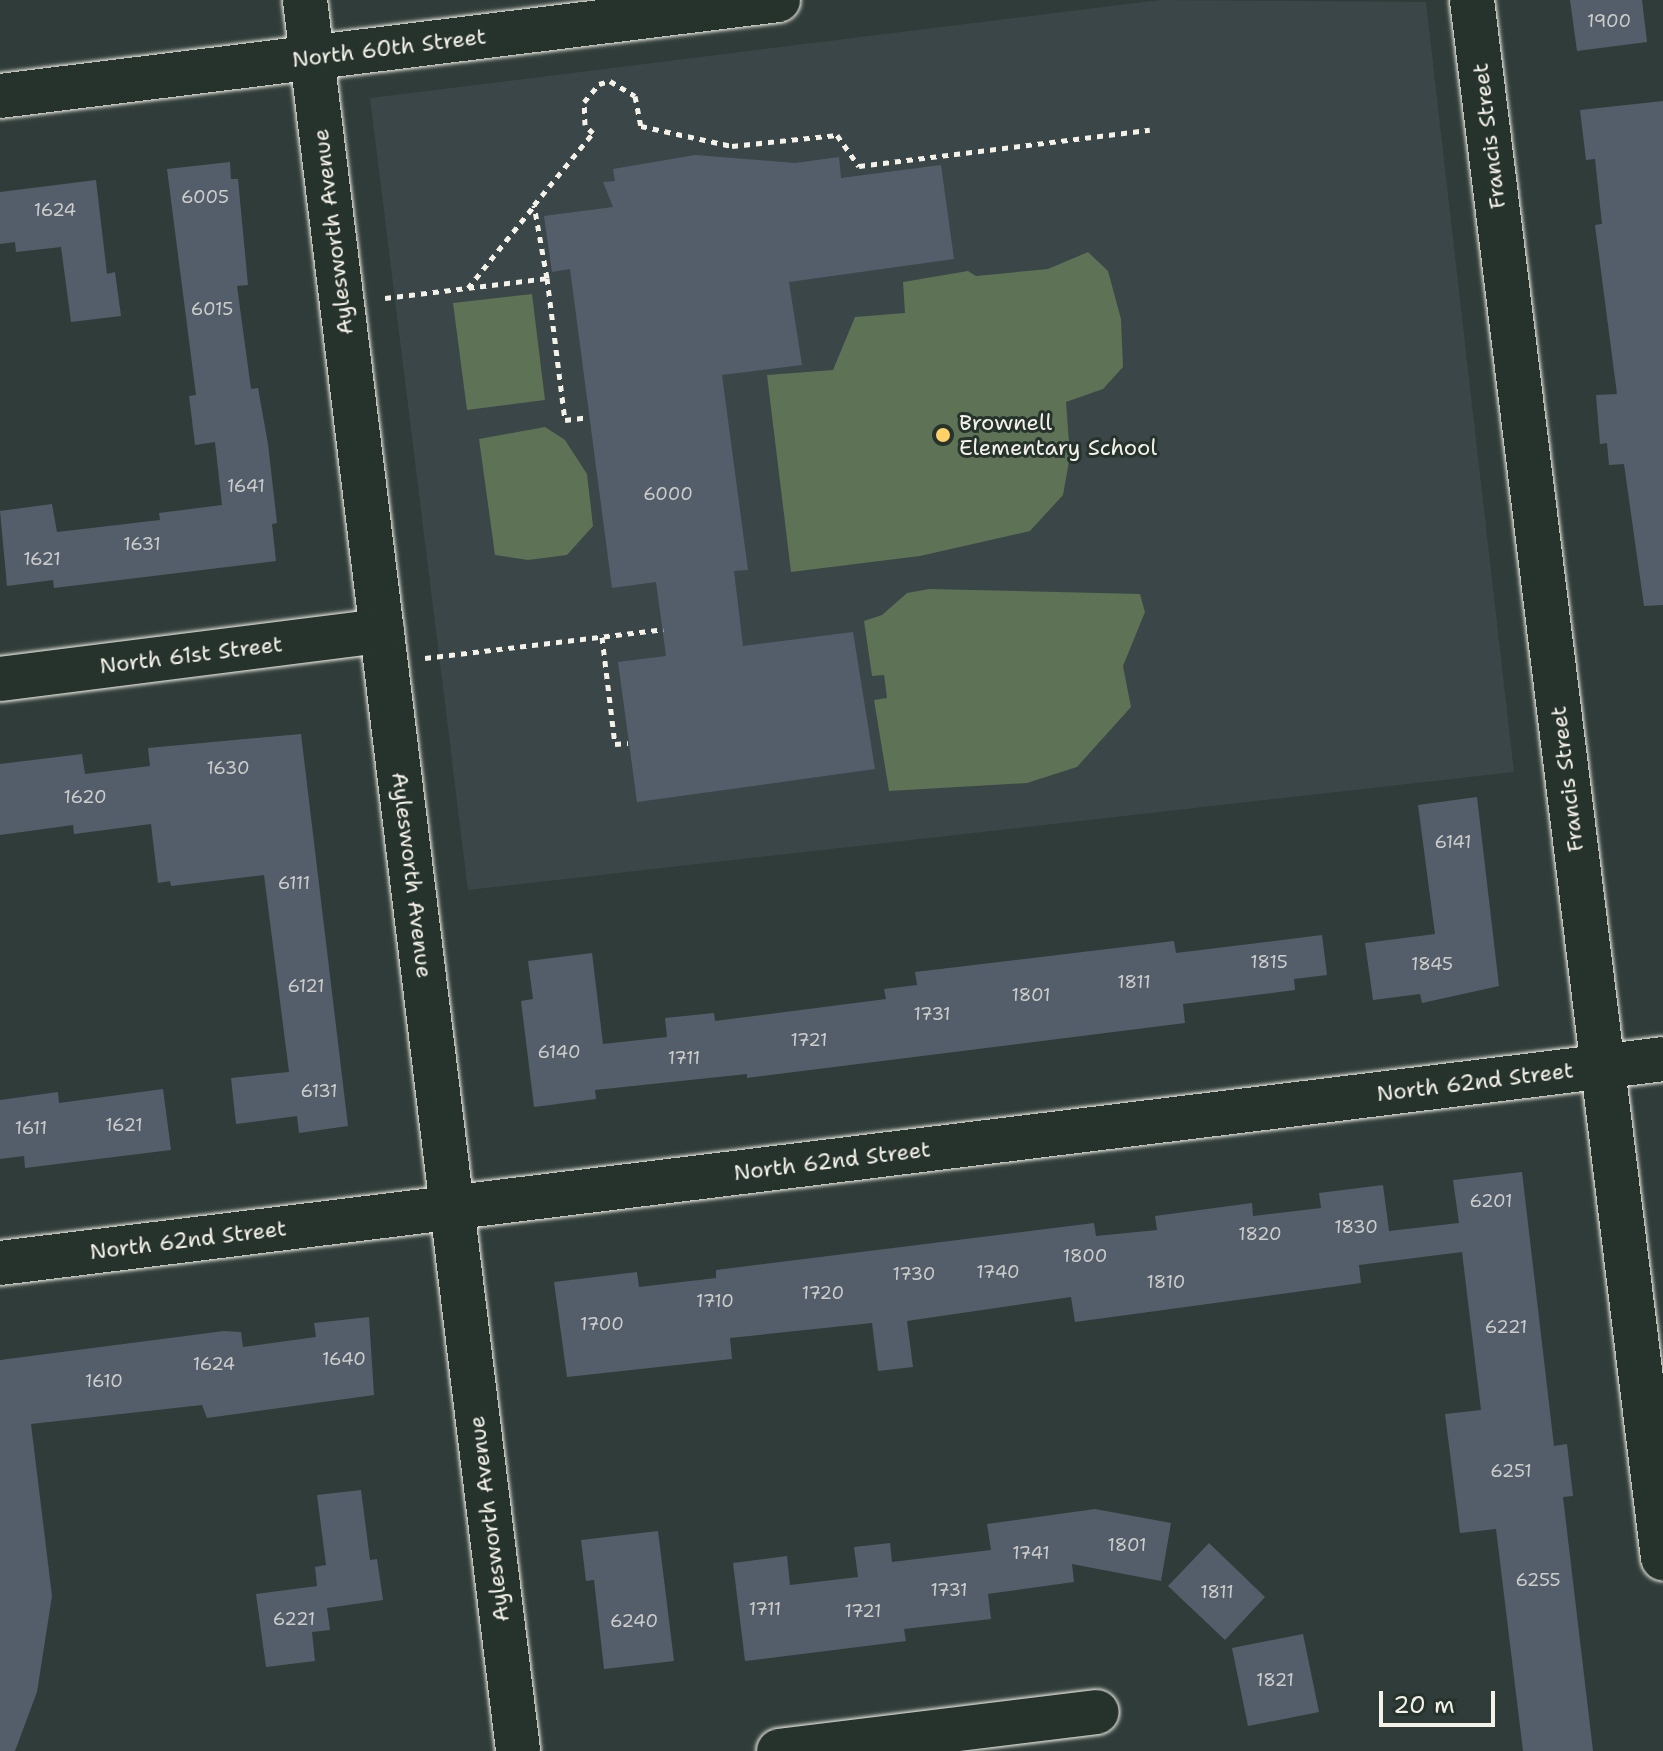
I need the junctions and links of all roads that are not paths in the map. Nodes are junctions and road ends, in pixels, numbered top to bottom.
1 (305, 0) edge
2 (778, 0) edge
3 (1472, 0) edge
4 (311, 58) junction
5 (0, 96) edge
6 (382, 631) junction
7 (0, 679) edge
8 (1663, 1059) edge
9 (1603, 1067) junction
10 (452, 1209) junction
11 (0, 1263) edge
12 (1663, 1558) edge
13 (1097, 1712) dead end
14 (518, 1751) edge
15 (779, 1751) edge

1 - 4 street, Aylesworth Avenue
2 - 4 street, North 60th Street
3 - 9 street, Francis Street
4 - 5 street, North 60th Street
4 - 6 street, Aylesworth Avenue
6 - 7 street, North 61st Street
6 - 10 street, Aylesworth Avenue
8 - 9 street, North 62nd Street
9 - 10 street, North 62nd Street
9 - 12 street, Francis Street
10 - 11 street, North 62nd Street
10 - 14 street, Aylesworth Avenue
13 - 15 street

